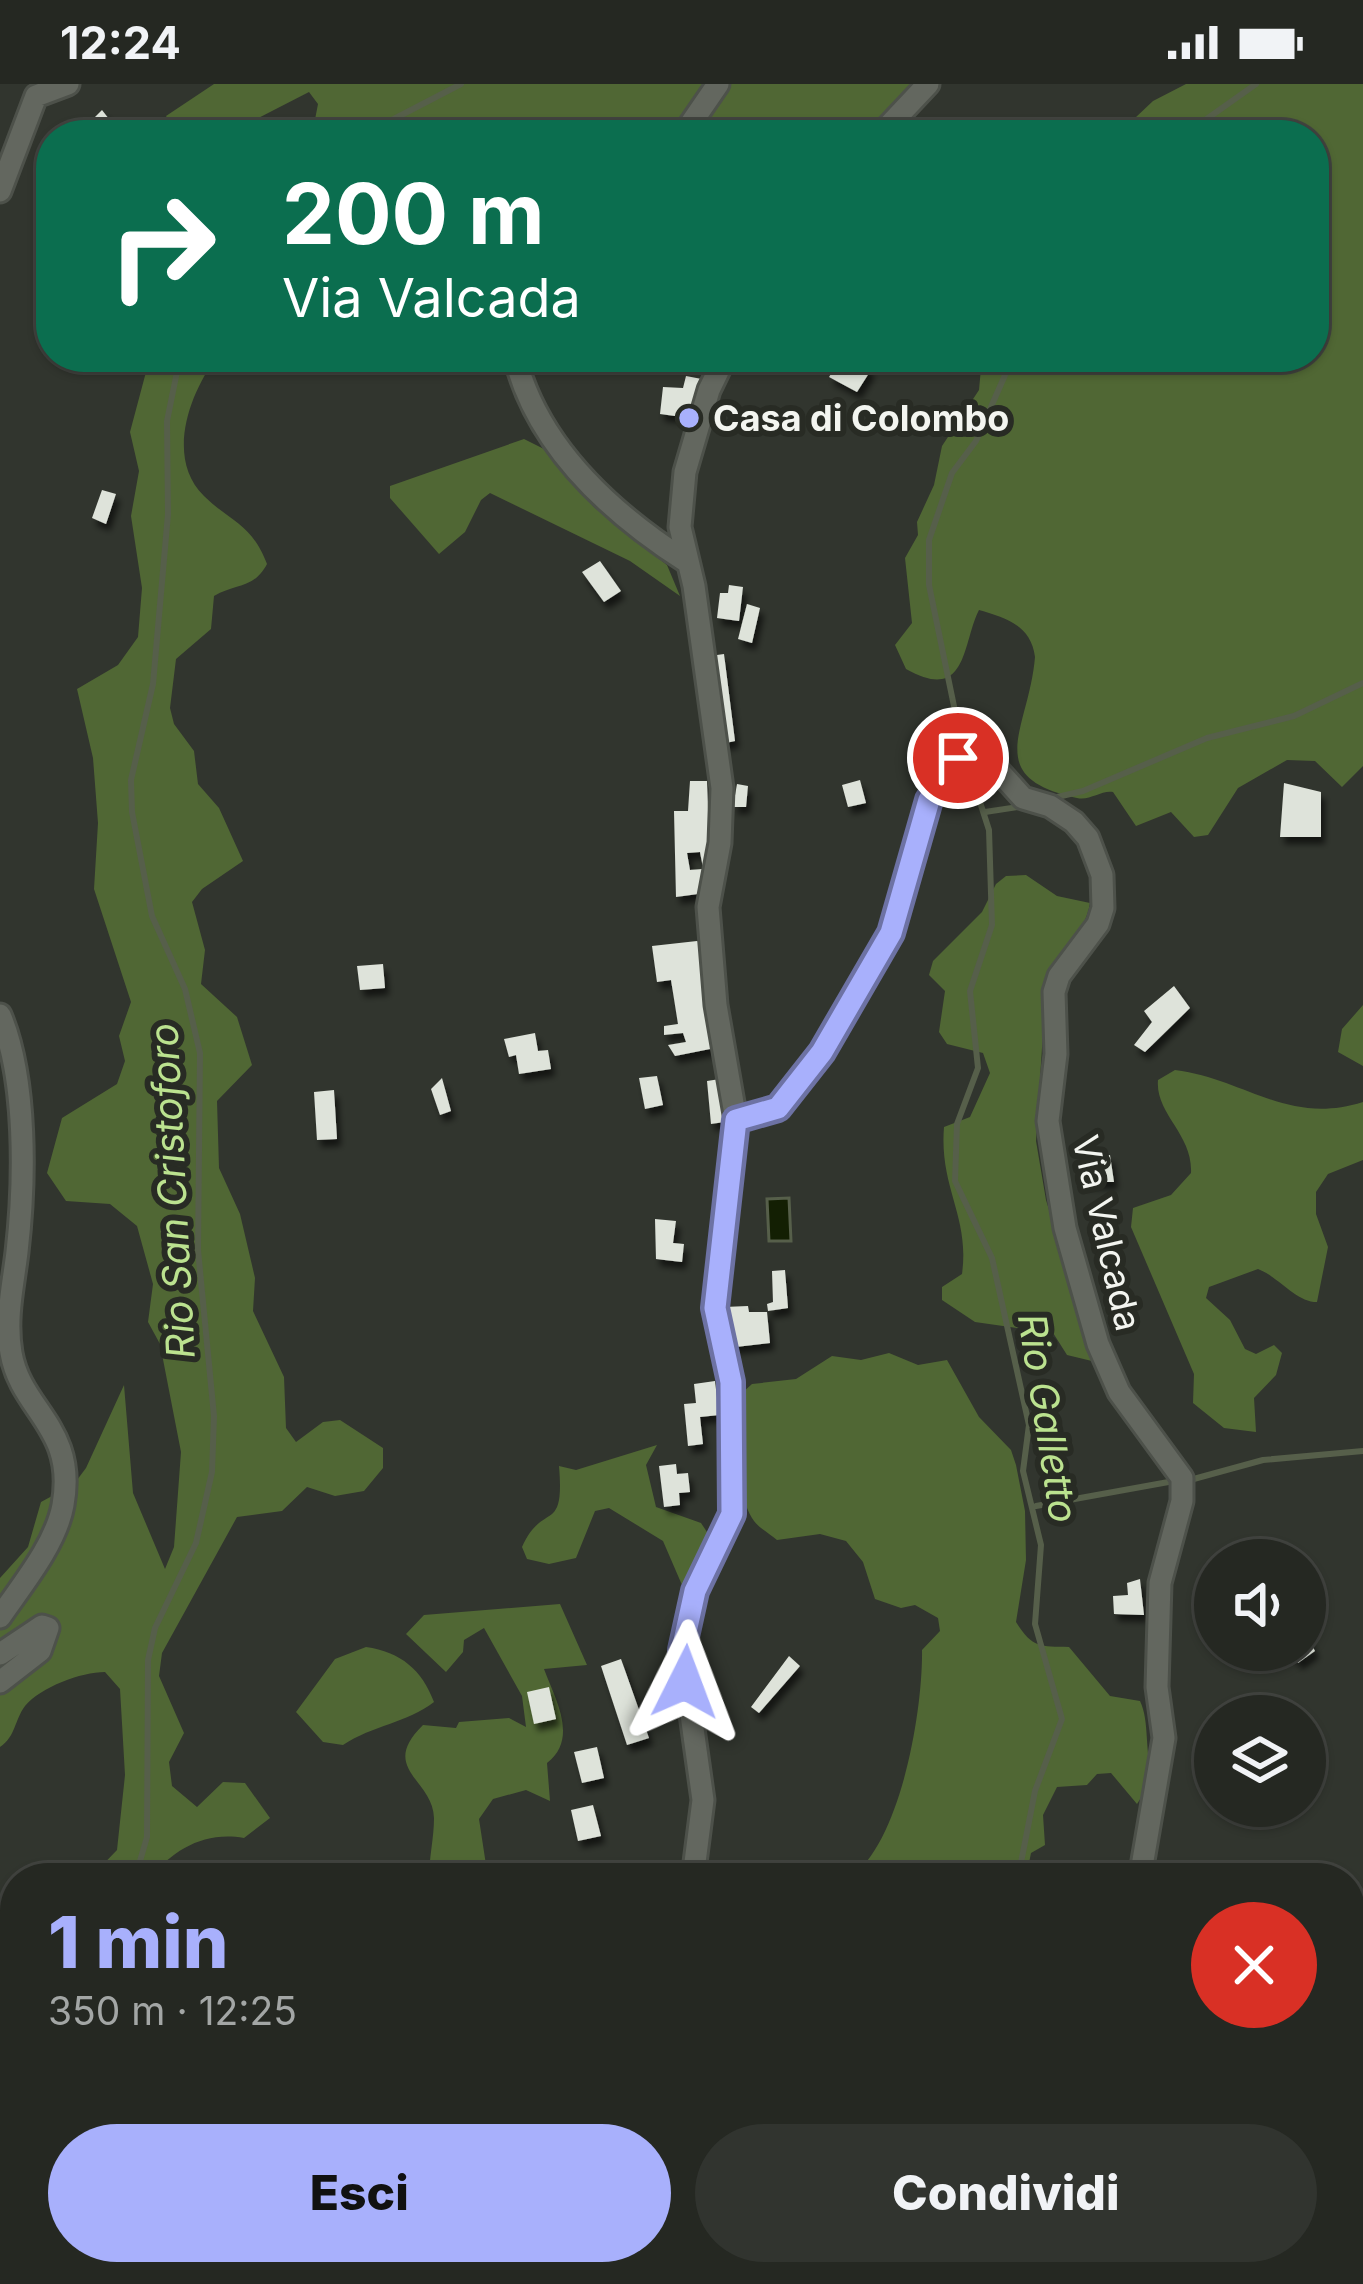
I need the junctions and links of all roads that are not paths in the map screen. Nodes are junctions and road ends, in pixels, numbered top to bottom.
1 (68, 84) edge
2 (718, 84) edge
3 (928, 84) edge
4 (693, 120) edge
5 (894, 120) edge
6 (0, 191) edge
7 (521, 372) edge
8 (718, 372) edge
9 (687, 562) junction
10 (0, 1015) edge
11 (736, 1120) junction
12 (0, 1617) edge
13 (0, 1654) edge
14 (0, 1682) edge
15 (695, 1863) edge
16 (1143, 1863) edge

1 - 6 street
2 - 4 street
3 - 5 street
7 - 9 street
8 - 9 street
9 - 11 street
10 - 12 street
11 - 15 street
11 - 16 street, Via Valcada
13 - 14 street

